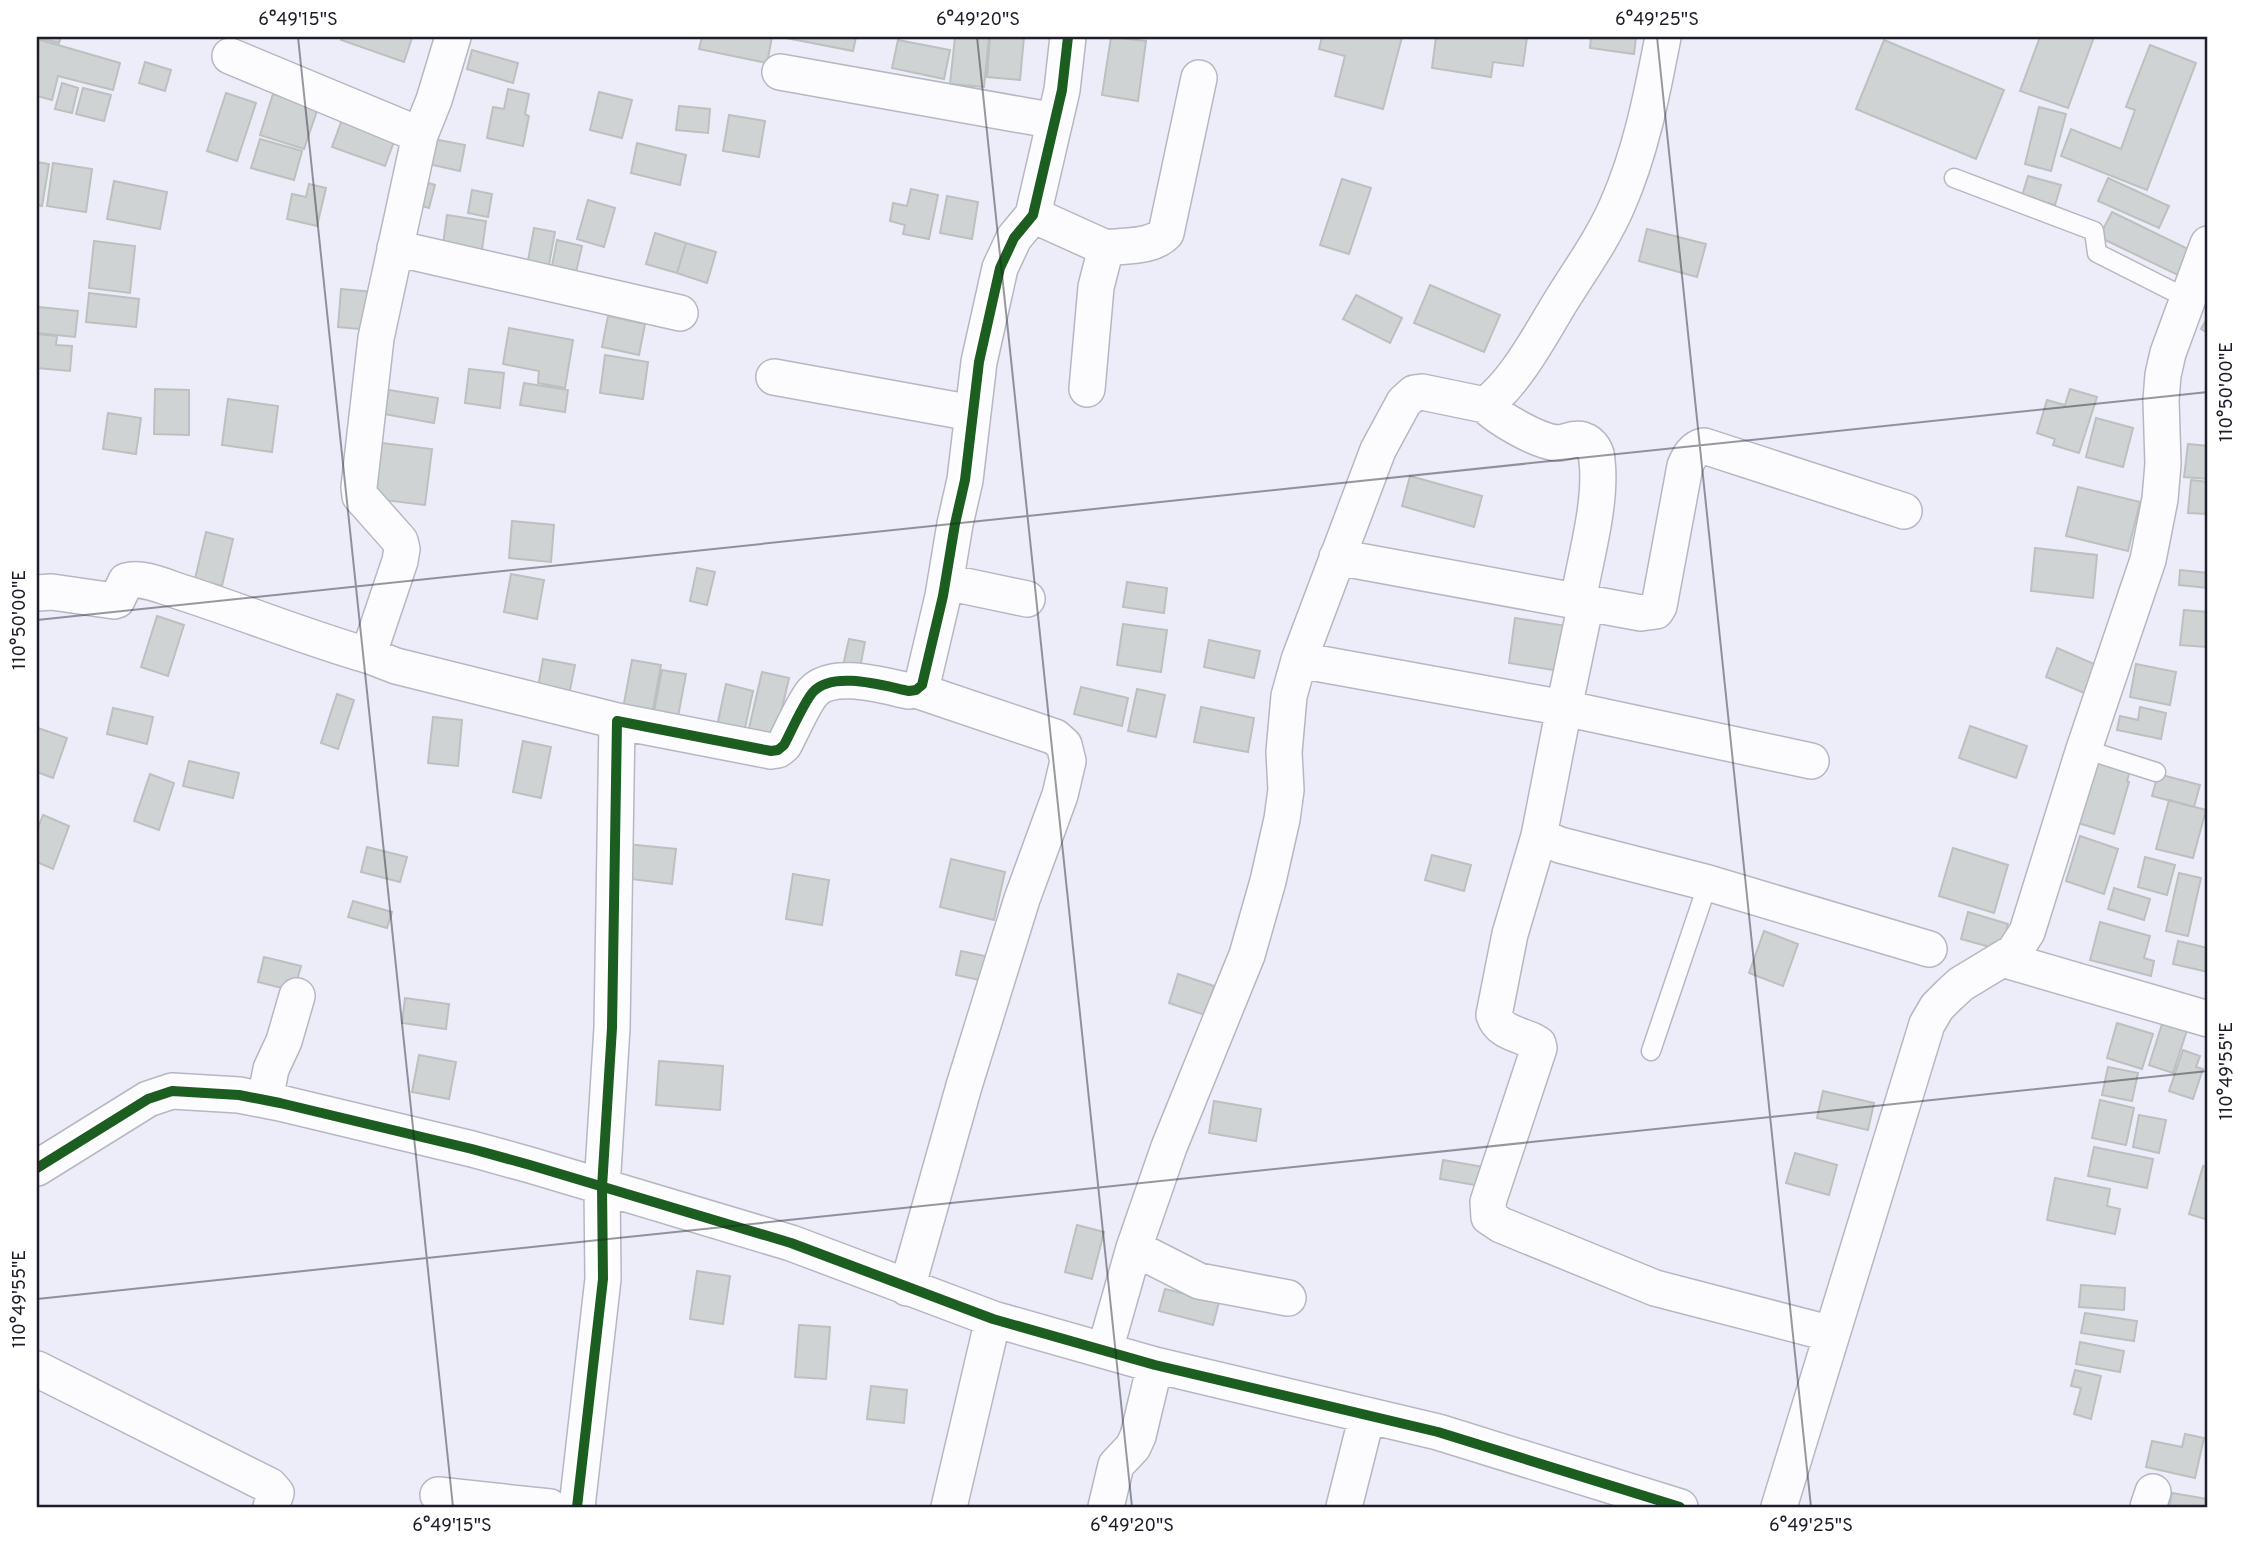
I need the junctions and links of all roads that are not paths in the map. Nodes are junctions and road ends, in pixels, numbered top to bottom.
1 (453, 37) edge
2 (1068, 37) edge
3 (1663, 37) edge
4 (230, 55) dead end
5 (780, 72) dead end
6 (1199, 78) dead end
7 (1055, 121) junction
8 (420, 135) junction
9 (1954, 178) dead end
10 (1033, 215) junction
11 (2208, 244) edge
12 (1106, 247) junction
13 (395, 248) junction
14 (2189, 299) junction
15 (680, 313) dead end
16 (774, 377) dead end
17 (1087, 389) dead end
18 (1485, 405) junction
19 (972, 413) junction
20 (1904, 511) dead end
21 (1337, 557) junction
22 (946, 582) junction
23 (37, 593) edge
24 (1027, 598) dead end
25 (1582, 602) junction
26 (370, 656) junction
27 (1299, 660) junction
28 (916, 690) junction
29 (1564, 708) junction
30 (617, 721) junction
31 (2084, 750) junction
32 (1811, 761) dead end
33 (2156, 772) dead end
34 (1539, 836) junction
35 (1708, 883) junction
36 (2014, 948) junction
37 (1929, 949) dead end
38 (297, 996) dead end
39 (2208, 1019) edge
40 (1651, 1051) dead end
41 (267, 1085) junction
42 (37, 1168) edge
43 (602, 1187) junction
44 (1134, 1248) junction
45 (907, 1288) junction
46 (1288, 1298) dead end
47 (993, 1319) junction
48 (1832, 1334) junction
49 (1105, 1350) junction
50 (1156, 1365) junction
51 (37, 1368) edge
52 (1367, 1416) junction
53 (438, 1495) dead end
54 (271, 1507) edge
55 (550, 1507) edge
56 (577, 1507) edge
57 (949, 1507) edge
58 (1106, 1507) edge
59 (1344, 1507) edge
60 (1680, 1507) edge
61 (1779, 1507) edge

1 - 8 street
2 - 7 street
3 - 18 street
4 - 8 street
5 - 7 street
6 - 12 street
7 - 10 street
8 - 13 street
9 - 14 lane
10 - 12 street
10 - 19 street
11 - 14 street
12 - 17 street
13 - 15 street
13 - 26 street
14 - 31 street
16 - 19 street
18 - 21 street
18 - 25 street
19 - 22 street
20 - 25 street
21 - 25 street
21 - 27 street
22 - 24 street
22 - 28 street
23 - 26 street
25 - 29 street
26 - 30 street
27 - 29 street
27 - 44 street
28 - 30 street
28 - 45 street
29 - 32 street
29 - 34 street
30 - 43 street
31 - 33 lane
31 - 36 street
34 - 35 street
34 - 48 street
35 - 37 street
35 - 40 lane
36 - 39 street
36 - 48 street
38 - 41 street
41 - 42 street
41 - 43 street
43 - 45 street
43 - 56 street
44 - 46 street
44 - 49 street
45 - 47 street
47 - 49 street
47 - 57 street
48 - 61 street
49 - 50 street
50 - 52 street
50 - 58 street
51 - 54 street
52 - 59 street
52 - 60 street
53 - 55 street

